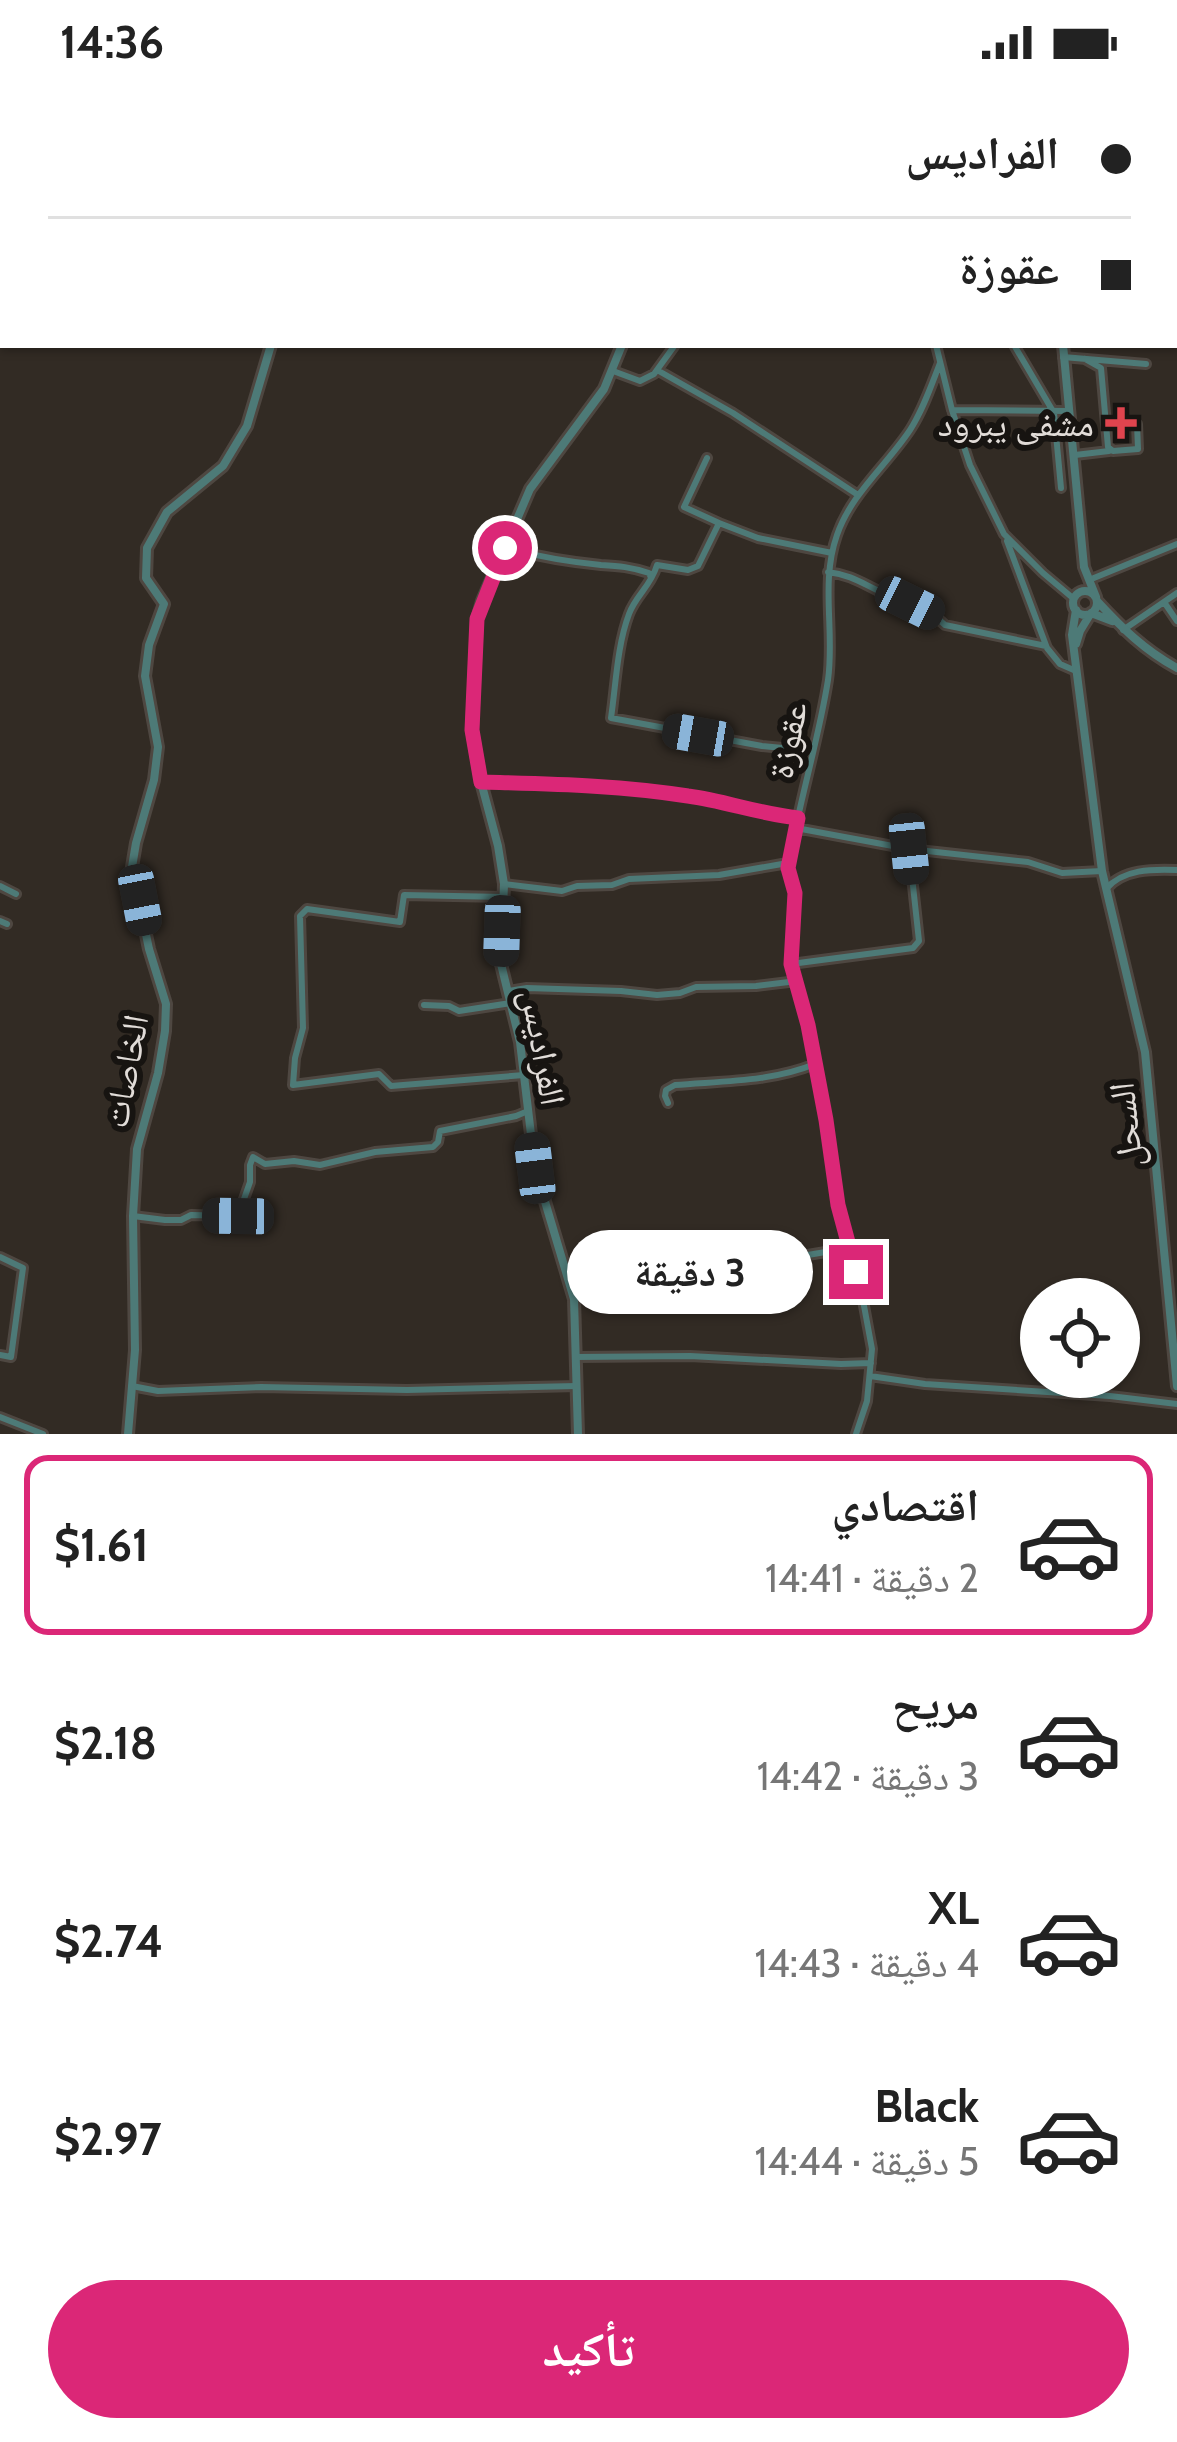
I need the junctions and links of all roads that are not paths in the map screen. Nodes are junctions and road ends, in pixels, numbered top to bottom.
1 (270, 348) edge
2 (621, 348) edge
3 (673, 348) edge
4 (937, 348) edge
5 (1016, 348) edge
6 (1063, 348) edge
7 (1063, 357) junction
8 (1084, 359) junction
9 (940, 364) junction
10 (1146, 364) dead end
11 (657, 370) junction
12 (613, 371) junction
13 (952, 410) junction
14 (1067, 411) junction
15 (1054, 413) junction
16 (1136, 424) dead end
17 (1113, 451) junction
18 (1071, 456) junction
19 (707, 458) dead end
20 (1060, 488) dead end
21 (858, 494) junction
22 (719, 523) junction
23 (1004, 534) junction
24 (1177, 544) edge
25 (505, 548) junction
26 (832, 554) junction
27 (1084, 567) junction
28 (828, 572) junction
29 (1089, 580) junction
30 (652, 581) junction
31 (1177, 593) edge
32 (1096, 599) junction
33 (1076, 601) junction
34 (1164, 602) junction
35 (1091, 613) junction
36 (1113, 621) junction
37 (1177, 621) edge
38 (1124, 630) junction
39 (1046, 646) junction
40 (1075, 649) junction
41 (1177, 668) edge
42 (1076, 671) junction
43 (813, 751) junction
44 (481, 782) junction
45 (798, 818) junction
46 (796, 828) junction
47 (909, 849) junction
48 (788, 868) junction
49 (1177, 870) edge
50 (1102, 871) junction
51 (504, 884) junction
52 (0, 886) edge
53 (1106, 889) junction
54 (16, 894) dead end
55 (504, 897) junction
56 (791, 964) junction
57 (796, 980) junction
58 (508, 992) junction
59 (511, 1003) junction
60 (424, 1005) dead end
61 (815, 1064) junction
62 (524, 1075) junction
63 (668, 1103) dead end
64 (528, 1111) junction
65 (133, 1216) junction
66 (848, 1248) junction
67 (716, 1256) dead end
68 (0, 1257) edge
69 (0, 1354) edge
70 (576, 1357) junction
71 (871, 1363) junction
72 (870, 1376) junction
73 (132, 1386) junction
74 (577, 1386) junction
75 (1177, 1386) edge
76 (1177, 1404) edge
77 (0, 1417) edge
78 (43, 1434) edge
79 (128, 1434) edge
80 (578, 1434) edge
81 (856, 1434) edge

1 - 65 street, الخاصات
2 - 12 street, الفراديس
3 - 11 street
4 - 9 street
5 - 15 street
6 - 7 street
7 - 8 street
7 - 14 street
8 - 10 street
8 - 17 street
9 - 13 street
9 - 21 street, عقوزة
11 - 12 street
11 - 21 street
12 - 25 street, الفراديس
13 - 15 street
13 - 23 street
14 - 15 street
14 - 18 street
15 - 20 street
16 - 17 street
17 - 18 street
18 - 27 street
19 - 22 street
21 - 26 street, عقوزة
22 - 26 street
22 - 30 street
23 - 33 street
23 - 39 street
24 - 29 street
25 - 30 street
25 - 44 street, الفراديس
26 - 28 street, عقوزة
27 - 29 street
27 - 33 street, السحل
28 - 39 street
28 - 43 street, عقوزة
29 - 32 street
30 - 43 street
31 - 34 street
32 - 33 street
32 - 35 street
32 - 36 street
33 - 35 street
33 - 40 street, السحل
34 - 37 street
34 - 38 street
35 - 36 street
35 - 40 street
36 - 38 street
38 - 41 street
39 - 42 street
40 - 42 street, السحل
42 - 50 street, السحل
43 - 45 street, عقوزة
44 - 45 street
44 - 51 street, الفراديس
45 - 46 street, عقوزة
46 - 47 street
46 - 48 street, عقوزة
47 - 50 street
47 - 56 street
48 - 51 street
48 - 56 street, عقوزة
49 - 53 street
50 - 53 street, السحل
51 - 55 street, الفراديس
52 - 54 street
53 - 75 street, السحل
55 - 58 street, الفراديس
55 - 62 street
56 - 57 street, عقوزة
57 - 58 street
57 - 61 street, عقوزة
58 - 59 street, الفراديس
59 - 60 street
59 - 62 street, الفراديس
61 - 63 street
61 - 66 street, عقوزة
62 - 64 street, الفراديس
64 - 65 street
64 - 70 street, الفراديس
65 - 73 street, الخاصات
66 - 67 street
66 - 71 street, عقوزة
68 - 69 street
70 - 71 street
70 - 74 street, الفراديس
71 - 72 street, عقوزة
72 - 76 street
72 - 81 street, عقوزة
73 - 74 street
73 - 79 street, الخاصات
74 - 80 street, الفراديس
77 - 78 street

